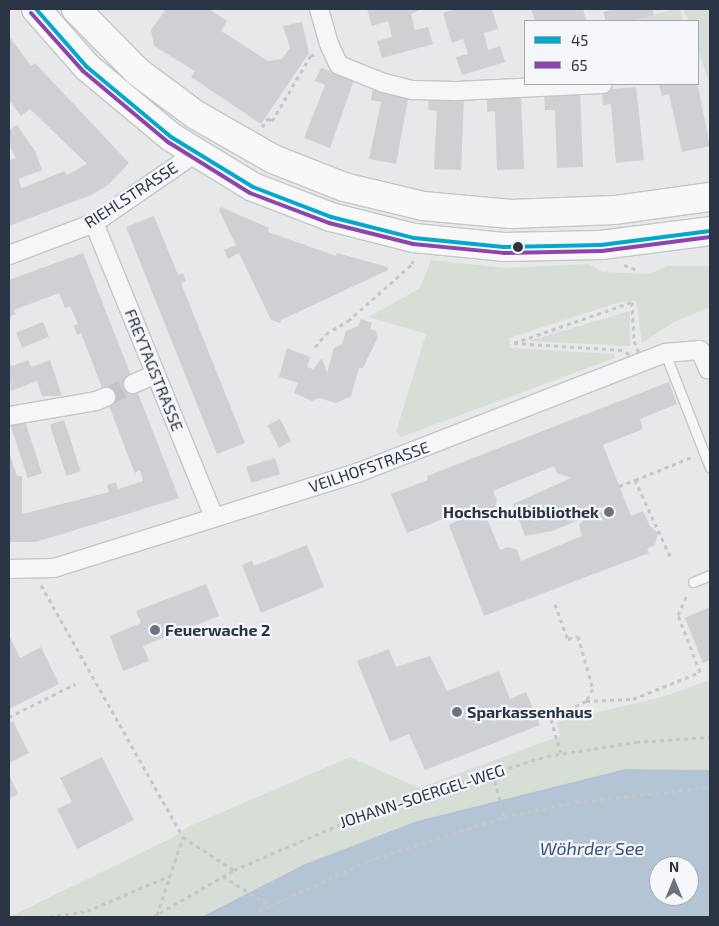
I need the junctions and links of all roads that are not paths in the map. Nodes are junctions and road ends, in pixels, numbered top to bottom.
1 (36, 9) edge
2 (76, 9) edge
3 (320, 9) edge
4 (584, 85) edge
5 (194, 154) junction
6 (288, 165) junction
7 (710, 197) edge
8 (94, 223) junction
9 (710, 230) edge
10 (9, 254) edge
11 (665, 353) junction
12 (710, 368) edge
13 (155, 374) junction
14 (133, 384) tunnel mouth
15 (106, 397) tunnel mouth
16 (9, 416) edge
17 (710, 468) edge
18 (214, 517) junction
19 (9, 569) edge
20 (710, 575) edge
21 (693, 582) road end

1 - 5 main road
2 - 6 main road
3 - 4 street
5 - 6 main road
5 - 8 street, RIEHLSTRASSE
5 - 9 main road
6 - 7 main road
8 - 10 street, RIEHLSTRASSE
8 - 13 street, FREYTAGSTRASSE
11 - 12 street, VEILHOFSTRASSE
11 - 17 lane
11 - 18 street, VEILHOFSTRASSE
13 - 14 street
13 - 18 street, FREYTAGSTRASSE
15 - 16 street
18 - 19 street, VEILHOFSTRASSE
20 - 21 lane

